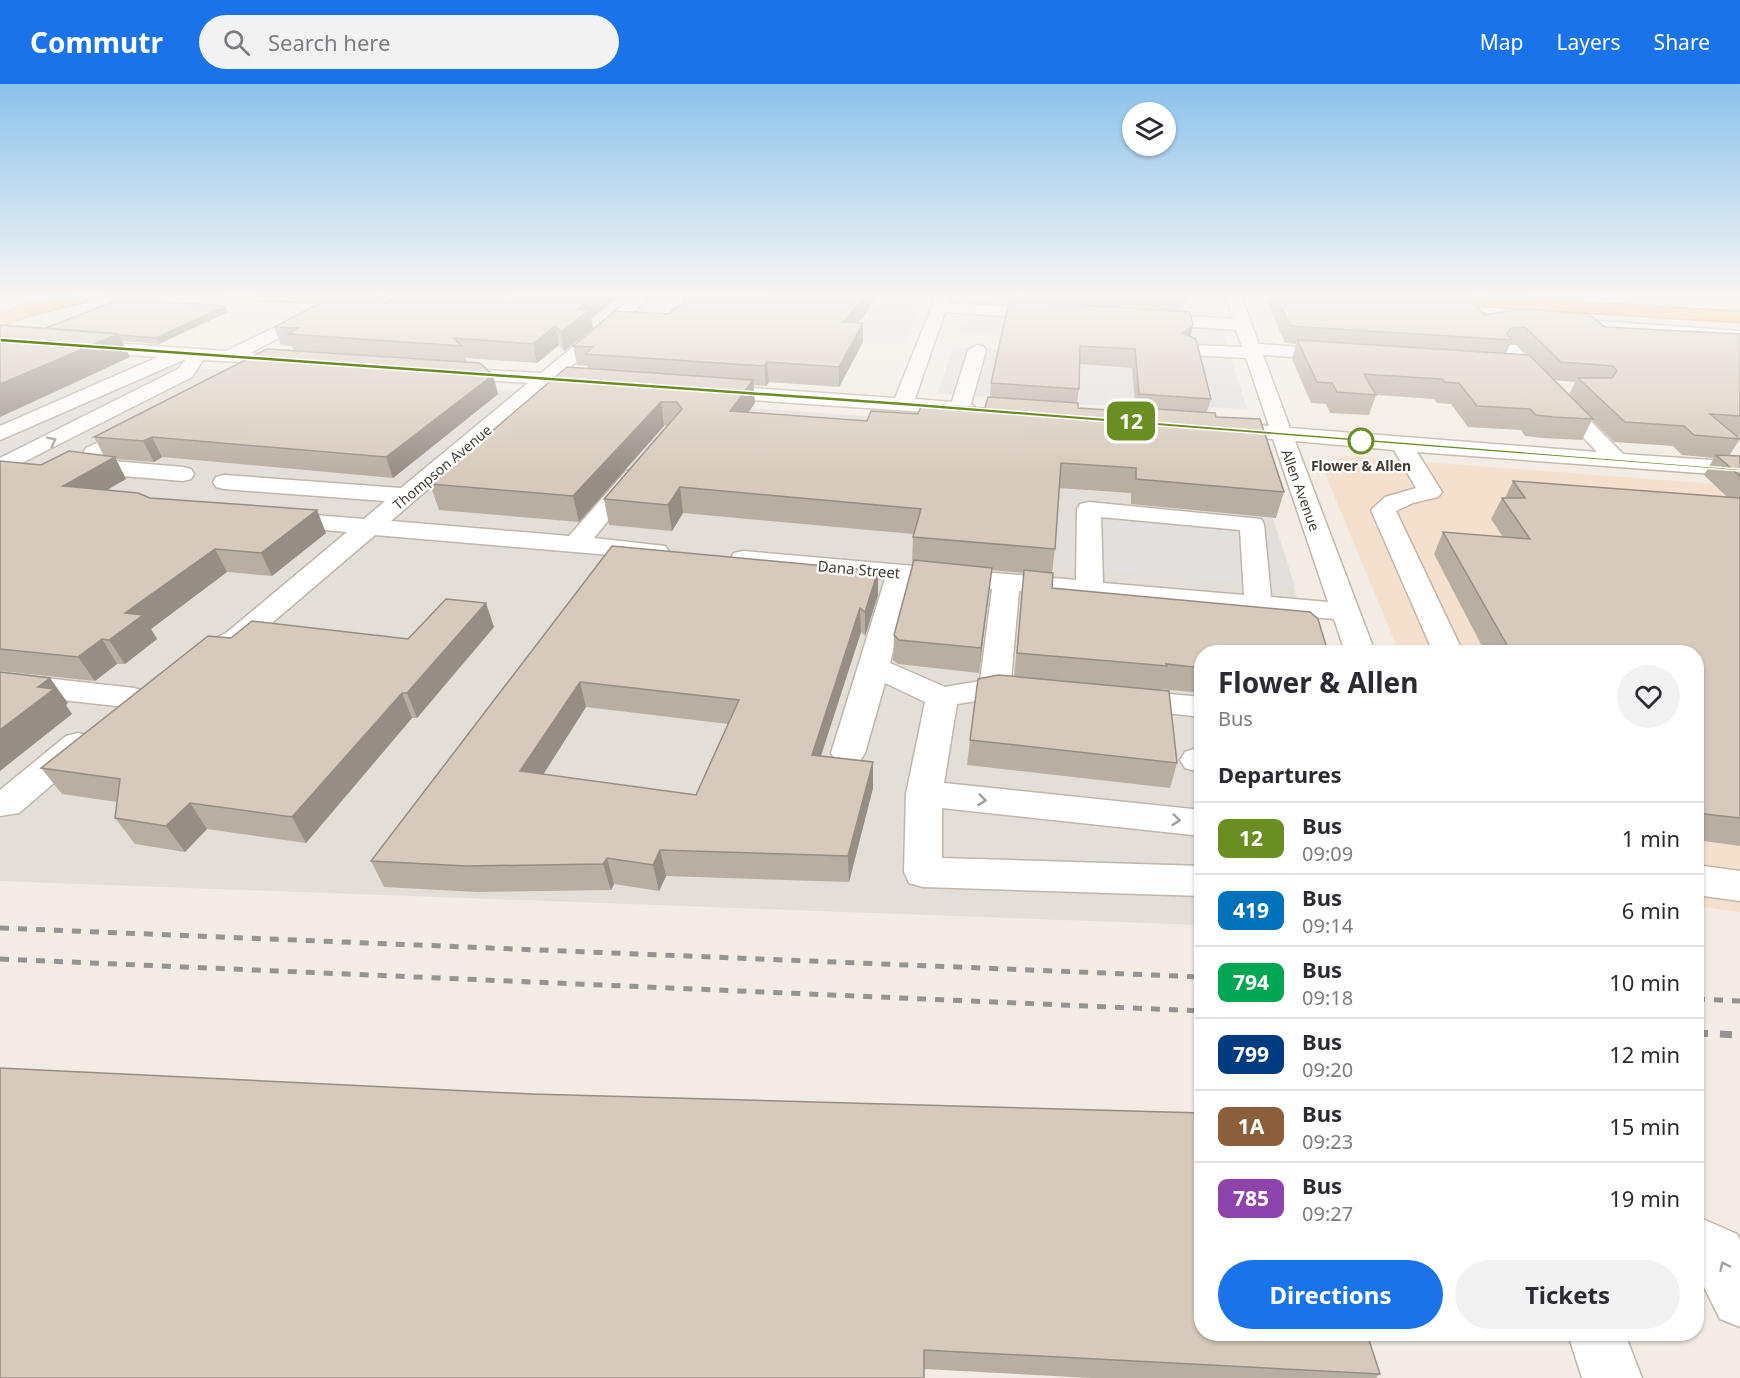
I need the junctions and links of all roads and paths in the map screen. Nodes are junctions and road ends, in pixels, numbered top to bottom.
1 (187, 354) edge
2 (190, 354) edge
3 (208, 354) edge
4 (233, 354) edge
5 (579, 354) edge
6 (922, 354) edge
7 (976, 354) edge
8 (1253, 354) edge
9 (1332, 354) edge
10 (1503, 354) edge
11 (230, 356) junction
12 (1356, 356) edge
13 (271, 359) junction
14 (318, 363) edge
15 (434, 371) edge
16 (232, 379) edge
17 (545, 379) junction
18 (613, 384) edge
19 (1546, 387) junction
20 (1571, 388) edge
21 (694, 390) edge
22 (903, 404) junction
23 (960, 408) junction
24 (983, 410) edge
25 (153, 422) edge
26 (1205, 427) edge
27 (1280, 433) junction
28 (0, 434) edge
29 (1402, 444) junction
30 (650, 458) edge
31 (1616, 460) junction
32 (0, 467) edge
33 (1740, 469) edge
34 (183, 474) dead end
35 (224, 482) dead end
36 (408, 496) junction
37 (255, 517) edge
38 (373, 525) junction
39 (577, 543) junction
40 (614, 547) junction
41 (686, 553) edge
42 (721, 557) edge
43 (900, 573) junction
44 (590, 579) edge
45 (1006, 582) junction
46 (1090, 589) junction
47 (1258, 604) junction
48 (1345, 612) junction
49 (1357, 645) edge
50 (1445, 645) edge
51 (198, 657) edge
52 (874, 666) junction
53 (0, 683) edge
54 (995, 688) junction
55 (1053, 693) edge
56 (942, 697) junction
57 (1098, 697) edge
58 (1194, 705) edge
59 (848, 753) dead end
60 (924, 794) junction
61 (0, 803) edge
62 (1194, 822) edge
63 (1194, 881) edge
64 (1704, 881) edge
65 (1740, 886) edge
66 (1704, 1247) edge
67 (1740, 1299) edge
68 (1599, 1341) edge
69 (1612, 1378) edge

1 - 28 street
32 -> 2 street
3 - 11 street
4 - 11 street
5 - 17 street, Thompson Avenue
6 - 22 street
7 - 23 street
8 - 27 street, Allen Avenue
9 - 12 street
10 - 19 street
11 - 13 street
13 - 14 street
13 - 16 street
15 - 17 street
17 - 18 street
17 - 36 street, Thompson Avenue
19 - 20 street
19 - 31 street
21 - 22 street
22 - 23 street
23 - 24 street
25 - 34 street
26 - 27 street
27 - 29 street
27 - 48 street, Allen Avenue
29 - 31 street
29 - 50 street
30 - 39 street
31 - 33 street
35 - 36 street
36 - 38 street, Thompson Avenue
37 - 38 street
38 - 39 street
38 - 51 street, Thompson Avenue
39 - 40 street
40 - 41 street
40 - 44 street
42 - 43 street, Dana Street
43 - 45 street, Dana Street
43 - 52 street
45 - 46 street, Dana Street
45 - 54 street
46 - 47 street, Dana Street
46 - 47 street
47 - 48 street, Dana Street
48 - 49 street, Allen Avenue
52 - 56 street
52 - 59 street
53 - 61 street
54 - 55 street
54 - 56 street
56 - 60 street
57 - 58 street
60 -> 62 street
60 - 63 street
64 - 65 street
67 -> 66 street
68 - 69 street

